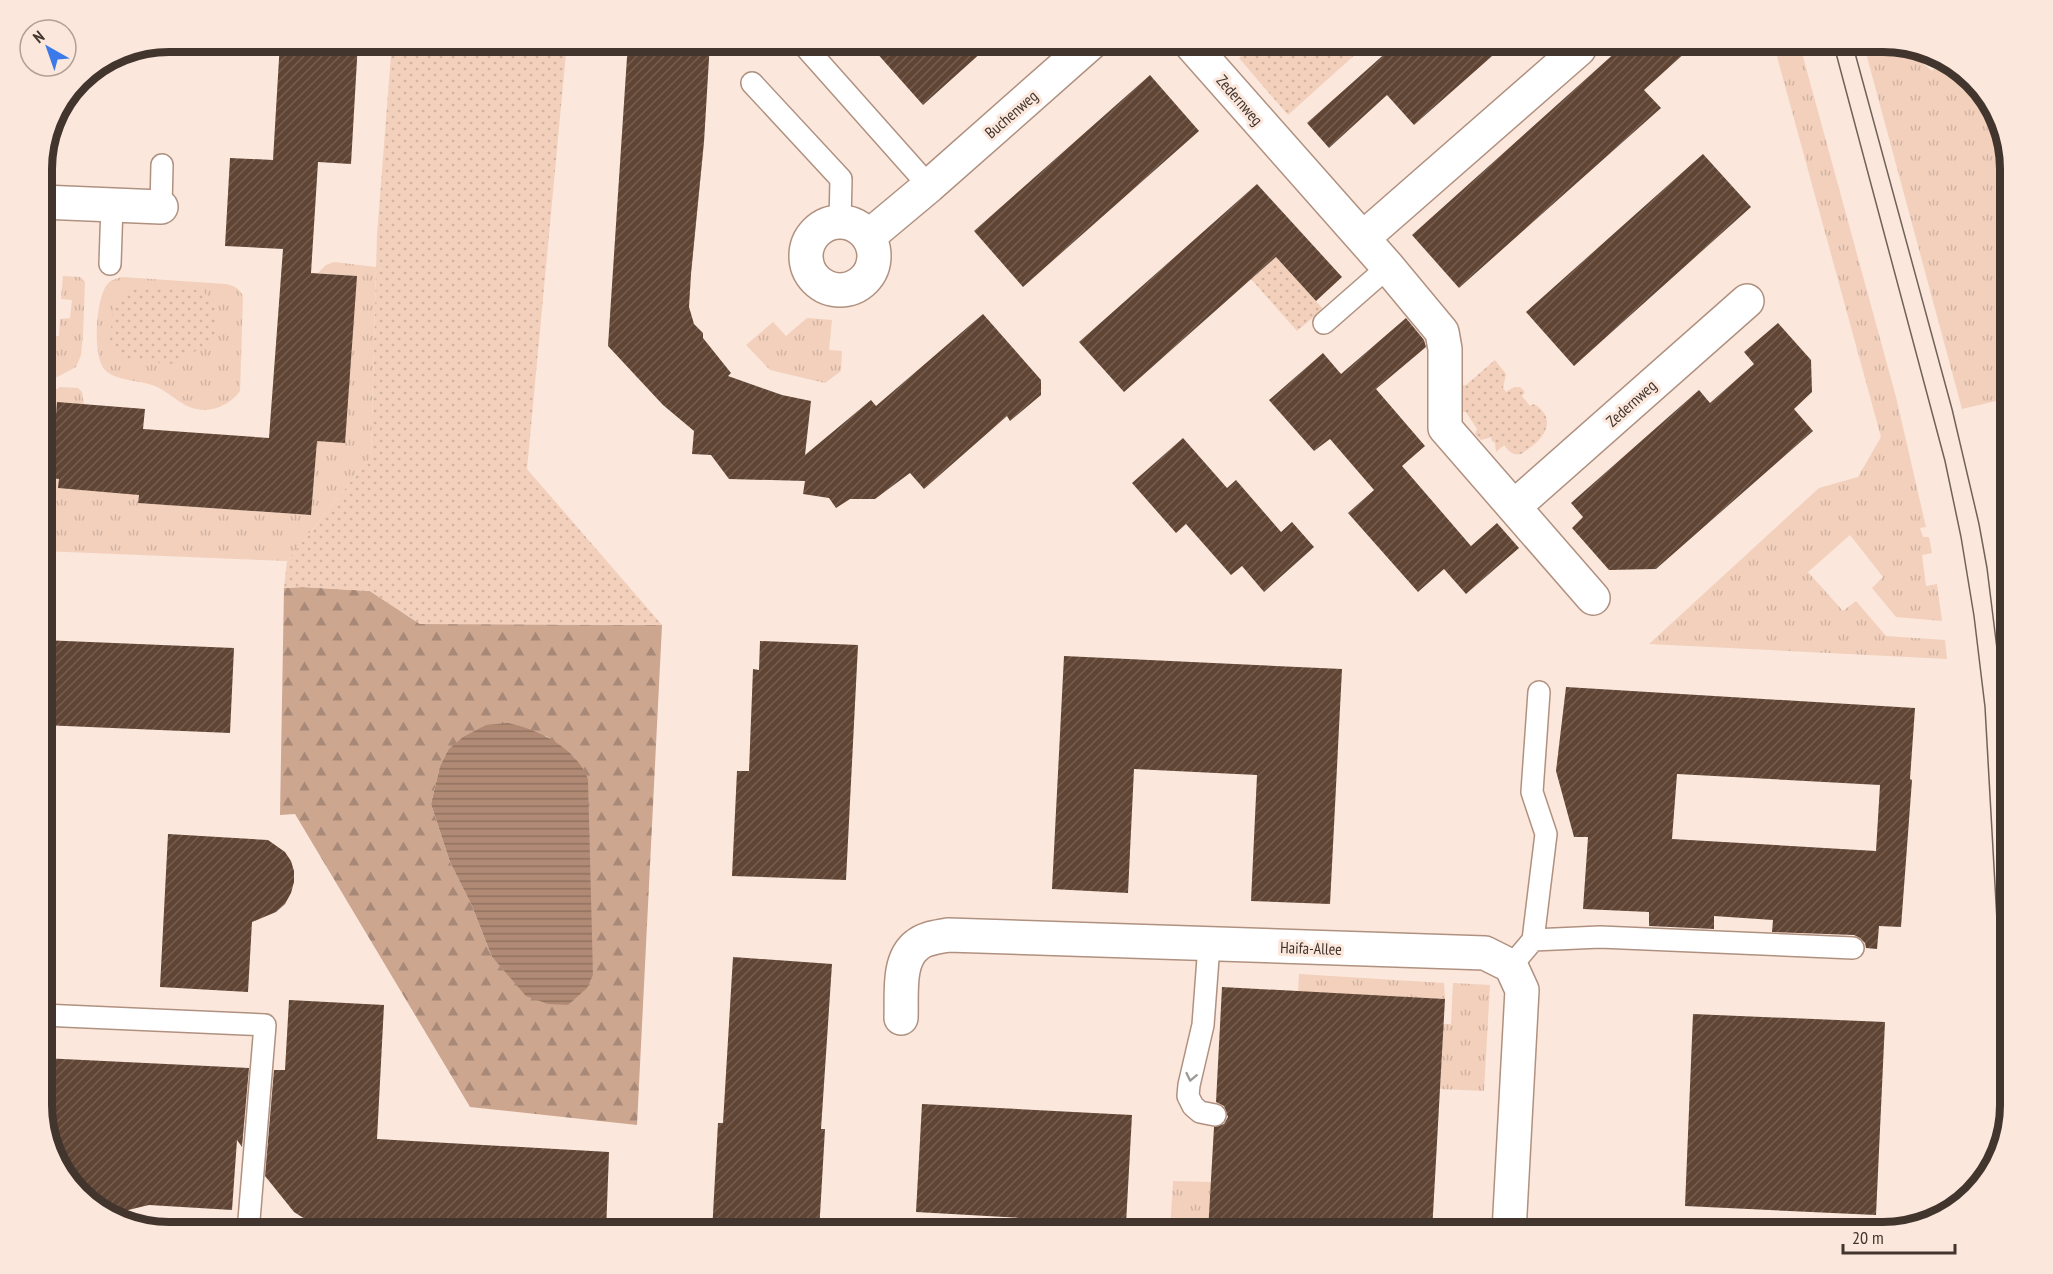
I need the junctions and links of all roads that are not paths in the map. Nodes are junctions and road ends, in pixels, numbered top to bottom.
1 (810, 52) edge
2 (1081, 52) edge
3 (1198, 52) edge
4 (1576, 52) edge
5 (752, 83) dead end
6 (162, 165) dead end
7 (929, 186) junction
8 (53, 202) edge
9 (112, 205) junction
10 (161, 207) joint
11 (854, 230) joint
12 (1363, 238) junction
13 (110, 264) dead end
14 (1388, 267) junction
15 (1747, 301) dead end
16 (1324, 323) dead end
17 (1515, 506) junction
18 (1593, 598) dead end
19 (1539, 692) dead end
20 (1533, 940) junction
21 (1209, 945) junction
22 (1853, 948) dead end
23 (1511, 966) junction
24 (53, 1015) edge
25 (901, 1018) dead end
26 (1203, 1024) junction
27 (1219, 1039) dead end
28 (1215, 1115) dead end
29 (249, 1222) edge
30 (1510, 1222) edge

1 - 7 lane
2 - 7 street, Buchenweg
3 - 12 street, Zedernweg
4 - 12 street
5 - 11 lane
6 - 10 lane
7 - 11 street, Buchenweg
8 - 9 street
9 - 10 street
9 - 13 lane
12 - 14 street, Zedernweg
14 - 16 lane
14 - 17 street, Zedernweg
15 - 17 street, Zedernweg
17 - 18 street, Zedernweg
19 - 20 lane
20 - 22 lane
20 - 23 lane
21 - 23 street, Haifa-Allee
21 - 25 street, Haifa-Allee
21 - 26 lane
23 - 30 street
24 - 29 lane
26 - 27 lane
26 -> 28 lane

